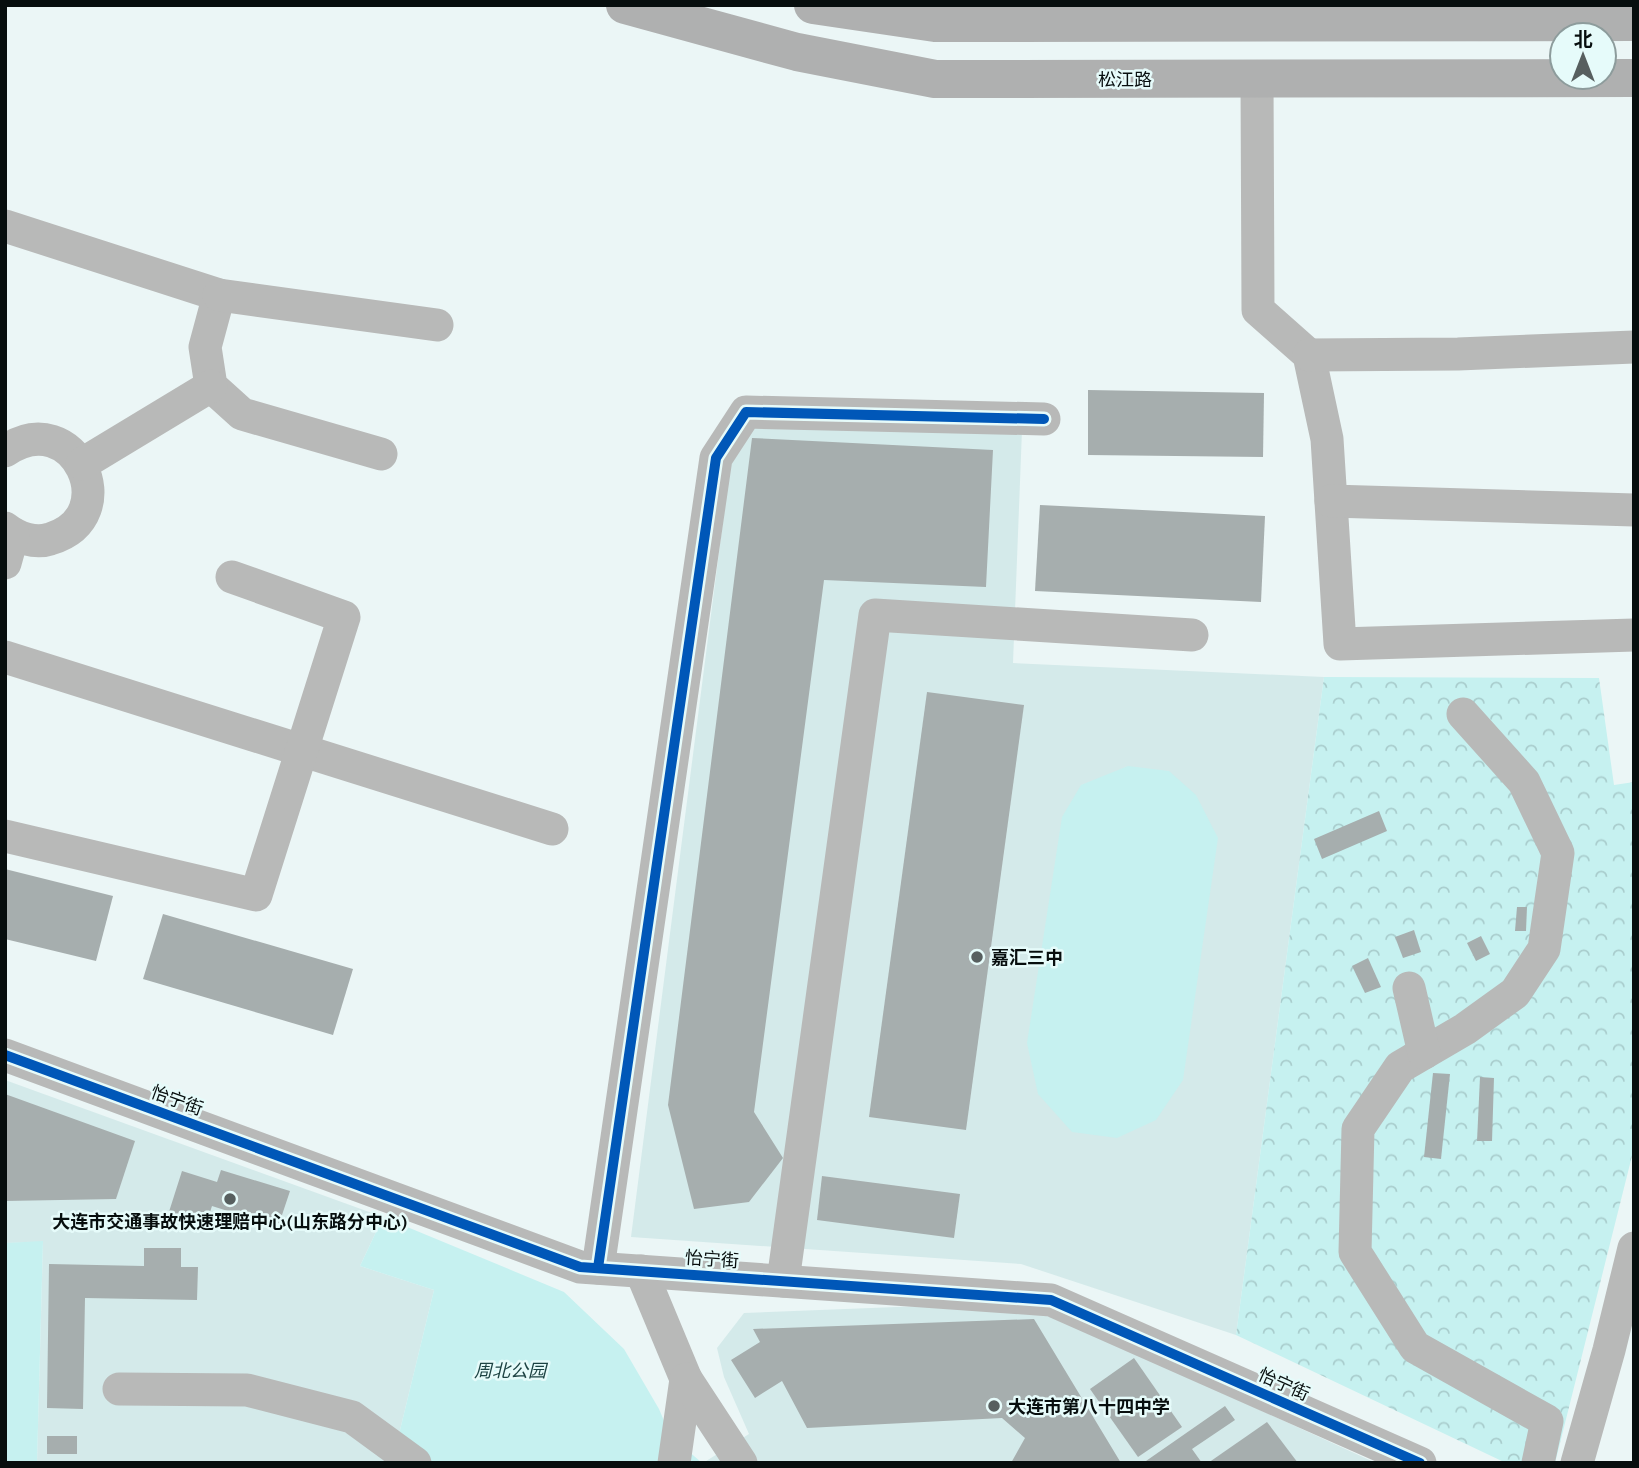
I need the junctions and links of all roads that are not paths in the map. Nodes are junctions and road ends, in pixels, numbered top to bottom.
1 (625, 5) edge
2 (813, 5) edge
3 (1634, 22) edge
4 (1634, 78) edge
5 (1257, 79) junction
6 (5, 226) edge
7 (219, 295) junction
8 (437, 325) dead end
9 (1634, 347) edge
10 (1310, 355) junction
11 (211, 386) junction
12 (1044, 419) dead end
13 (6, 449) edge
14 (381, 454) dead end
15 (82, 464) junction
16 (1331, 501) junction
17 (1634, 510) edge
18 (8, 542) edge
19 (232, 577) dead end
20 (1192, 635) dead end
21 (1634, 635) edge
22 (5, 657) edge
23 (1463, 714) dead end
24 (303, 751) junction
25 (552, 829) dead end
26 (5, 836) edge
27 (1409, 988) dead end
28 (1424, 1053) junction
29 (5, 1055) edge
30 (1634, 1248) edge
31 (598, 1268) junction
32 (641, 1271) junction
33 (783, 1281) junction
34 (1621, 1348) edge
35 (686, 1379) junction
36 (119, 1389) dead end
37 (415, 1463) edge
38 (674, 1463) edge
39 (741, 1463) edge
40 (1419, 1463) edge
41 (1538, 1463) edge
42 (1577, 1463) edge

1 - 5 main road, 松江路
2 - 3 main road
4 - 5 main road, 松江路
5 - 10 street
6 - 7 street
7 - 8 street
7 - 11 street
9 - 10 street
10 - 16 street
11 - 14 street
11 - 15 street
12 - 31 street
13 - 15 street
15 - 18 street
16 - 17 street
16 - 21 street
19 - 24 street
20 - 33 street
22 - 24 street
23 - 28 street
24 - 25 street
24 - 26 street
27 - 28 street
28 - 41 street
29 - 31 street, 怡宁街
30 - 34 street
31 - 32 street, 怡宁街
32 - 33 street, 怡宁街
32 - 35 street
33 - 40 street, 怡宁街
34 - 42 street
35 - 38 street
35 - 39 street
36 - 37 street

